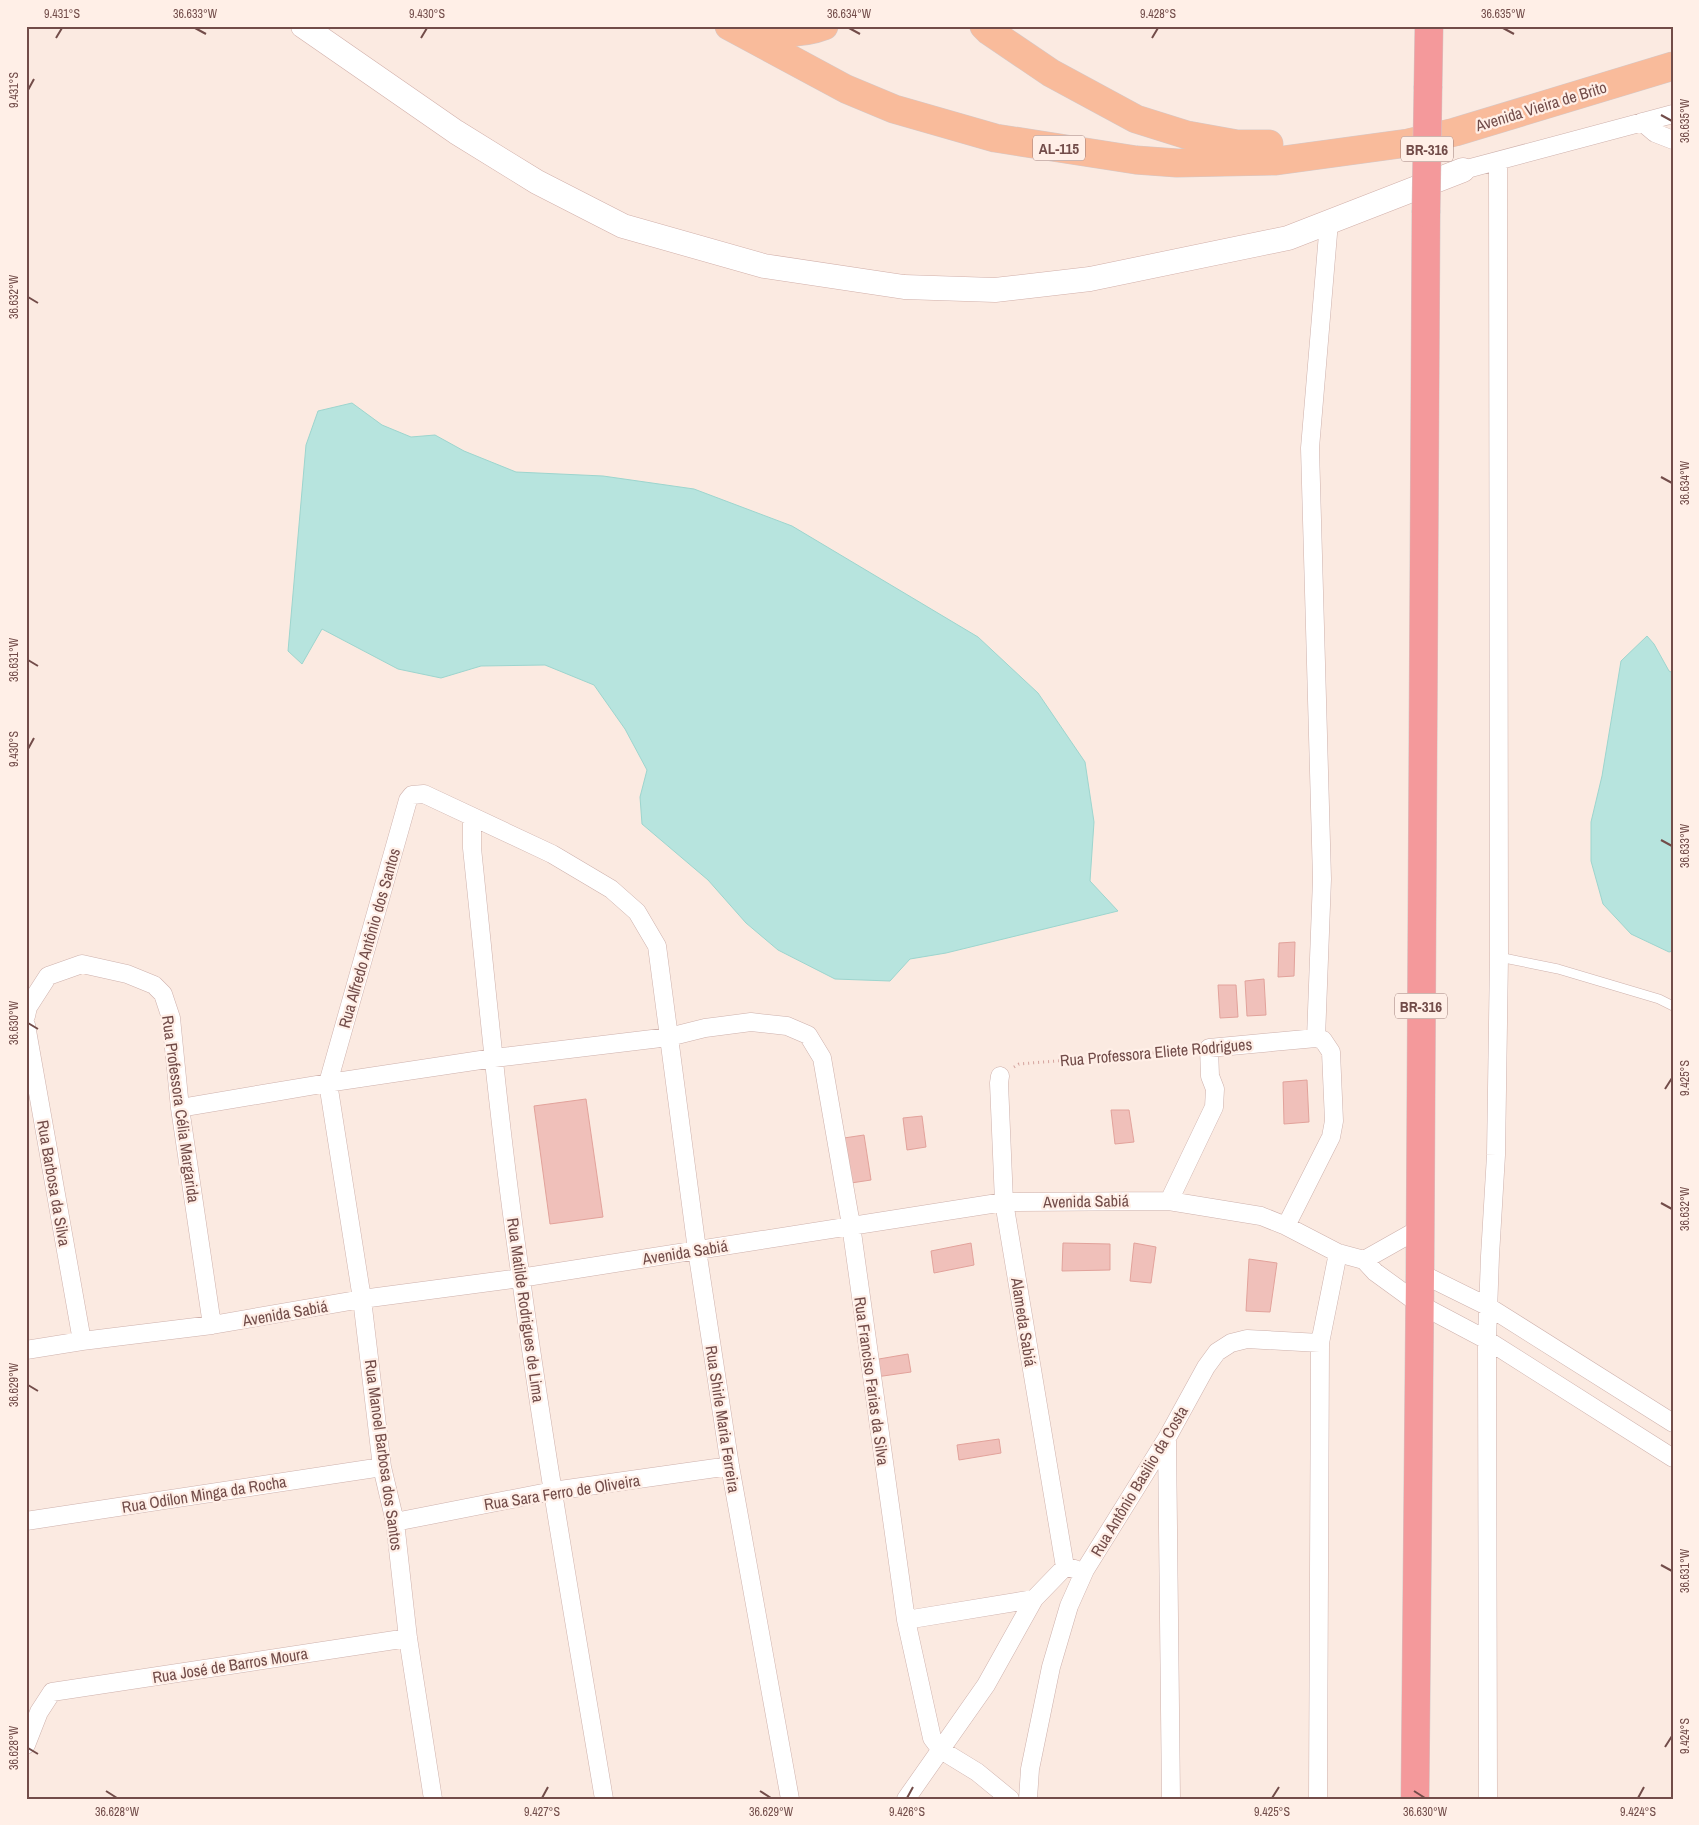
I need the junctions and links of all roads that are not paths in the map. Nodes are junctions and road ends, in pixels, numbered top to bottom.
1 (303, 26) edge
2 (824, 26) edge
3 (984, 26) edge
4 (1429, 26) edge
5 (730, 27) edge
6 (1673, 66) edge
7 (1673, 114) edge
8 (1642, 122) junction
9 (1673, 140) edge
10 (1408, 144) junction
11 (1498, 162) junction
12 (1463, 170) joint
13 (1329, 222) junction
14 (412, 795) joint
15 (472, 818) junction
16 (1499, 957) junction
17 (1673, 1006) edge
18 (27, 1012) edge
19 (26, 1025) edge
20 (669, 1037) junction
21 (1316, 1038) junction
22 (494, 1058) junction
23 (1000, 1076) road end
24 (328, 1083) junction
25 (180, 1108) junction
26 (1169, 1201) junction
27 (1004, 1202) junction
28 (850, 1225) junction
29 (1286, 1226) junction
30 (1420, 1229) junction
31 (697, 1250) junction
32 (1338, 1253) junction
33 (1364, 1260) junction
34 (1420, 1273) junction
35 (520, 1278) junction
36 (362, 1299) junction
37 (1419, 1304) junction
38 (1489, 1307) junction
39 (212, 1326) junction
40 (1487, 1340) junction
41 (82, 1341) junction
42 (1320, 1343) junction
43 (26, 1350) edge
44 (1673, 1423) edge
45 (1167, 1438) junction
46 (1673, 1458) edge
47 (730, 1466) junction
48 (382, 1467) junction
49 (553, 1491) junction
50 (26, 1521) edge
51 (395, 1522) junction
52 (1064, 1567) junction
53 (1085, 1570) junction
54 (1034, 1599) junction
55 (906, 1620) junction
56 (408, 1638) junction
57 (26, 1745) edge
58 (941, 1750) junction
59 (433, 1799) edge
60 (604, 1799) edge
61 (790, 1799) edge
62 (906, 1799) edge
63 (1010, 1799) edge
64 (1028, 1799) edge
65 (1171, 1799) edge
66 (1318, 1799) edge
67 (1415, 1799) edge
68 (1488, 1799) edge

1 - 13 street
2 - 5 main road
3 - 10 main road
4 - 30 highway, BR-316, bridge
5 - 10 main road, AL-115
6 - 10 main road, Avenida Vieira de Brito
7 - 8 street
8 - 9 street
8 - 11 street
11 - 12 street
11 - 16 street
12 - 13 street
13 - 21 street
14 - 15 street, Rua Shirle Maria Ferreira
14 - 24 street, Rua Alfredo Antônio dos Santos
15 - 20 street, Rua Shirle Maria Ferreira
15 - 22 street, Rua Matilde Rodrigues de Lima
16 - 17 lane
16 - 38 street
18 - 25 street, Rua Professora Célia Margarida
19 - 41 street, Rua Barbosa da Silva
20 - 22 street, Rua Franciso Farias da Silva
20 - 28 street, Rua Franciso Farias da Silva
20 - 31 street, Rua Shirle Maria Ferreira
21 - 26 street, Rua Professora Eliete Rodrigues
21 - 29 street
22 - 24 street, Rua Franciso Farias da Silva
22 - 35 street, Rua Matilde Rodrigues de Lima
23 - 27 street, Alameda Sabiá
24 - 25 street, Rua Franciso Farias da Silva
24 - 36 street, Rua Manoel Barbosa dos Santos
25 - 39 street, Rua Professora Célia Margarida
26 - 27 street, Avenida Sabiá
26 - 29 street, Avenida Sabiá
27 - 28 street, Avenida Sabiá
27 - 52 street, Alameda Sabiá
28 - 31 street, Avenida Sabiá
28 - 55 street, Rua Franciso Farias da Silva
29 - 32 street, Avenida Sabiá
30 - 33 street
30 - 34 highway, BR-316
31 - 35 street, Avenida Sabiá
31 - 47 street, Rua Shirle Maria Ferreira
32 - 33 street, Avenida Sabiá
32 - 42 street
33 - 37 street
34 - 37 highway, BR-316
34 - 38 street
35 - 36 street, Avenida Sabiá
35 - 49 street, Rua Matilde Rodrigues de Lima
36 - 39 street, Avenida Sabiá
36 - 48 street, Rua Manoel Barbosa dos Santos
37 - 40 street
37 - 67 highway, BR-316
38 - 40 street
38 - 44 street
39 - 41 street, Avenida Sabiá
40 - 46 street
40 - 68 street
41 - 43 street, Avenida Sabiá
42 - 45 street, Rua Antônio Basilio da Costa
42 - 66 street
45 - 53 street, Rua Antônio Basilio da Costa
45 - 65 street
47 - 49 street, Rua Sara Ferro de Oliveira
47 - 61 street, Rua Shirle Maria Ferreira
48 - 50 street, Rua Odilon Minga da Rocha
48 - 51 street, Rua Manoel Barbosa dos Santos
49 - 51 street, Rua Sara Ferro de Oliveira
49 - 60 street, Rua Matilde Rodrigues de Lima
51 - 56 street, Rua Manoel Barbosa dos Santos
52 - 53 street, Rua Antônio Basilio da Costa
52 - 54 street
53 - 64 street
54 - 55 street
54 - 58 street
55 - 58 street, Rua Franciso Farias da Silva
56 - 57 street, Rua José de Barros Moura
56 - 59 street, Rua Manoel Barbosa dos Santos
58 - 62 street
58 - 63 street

